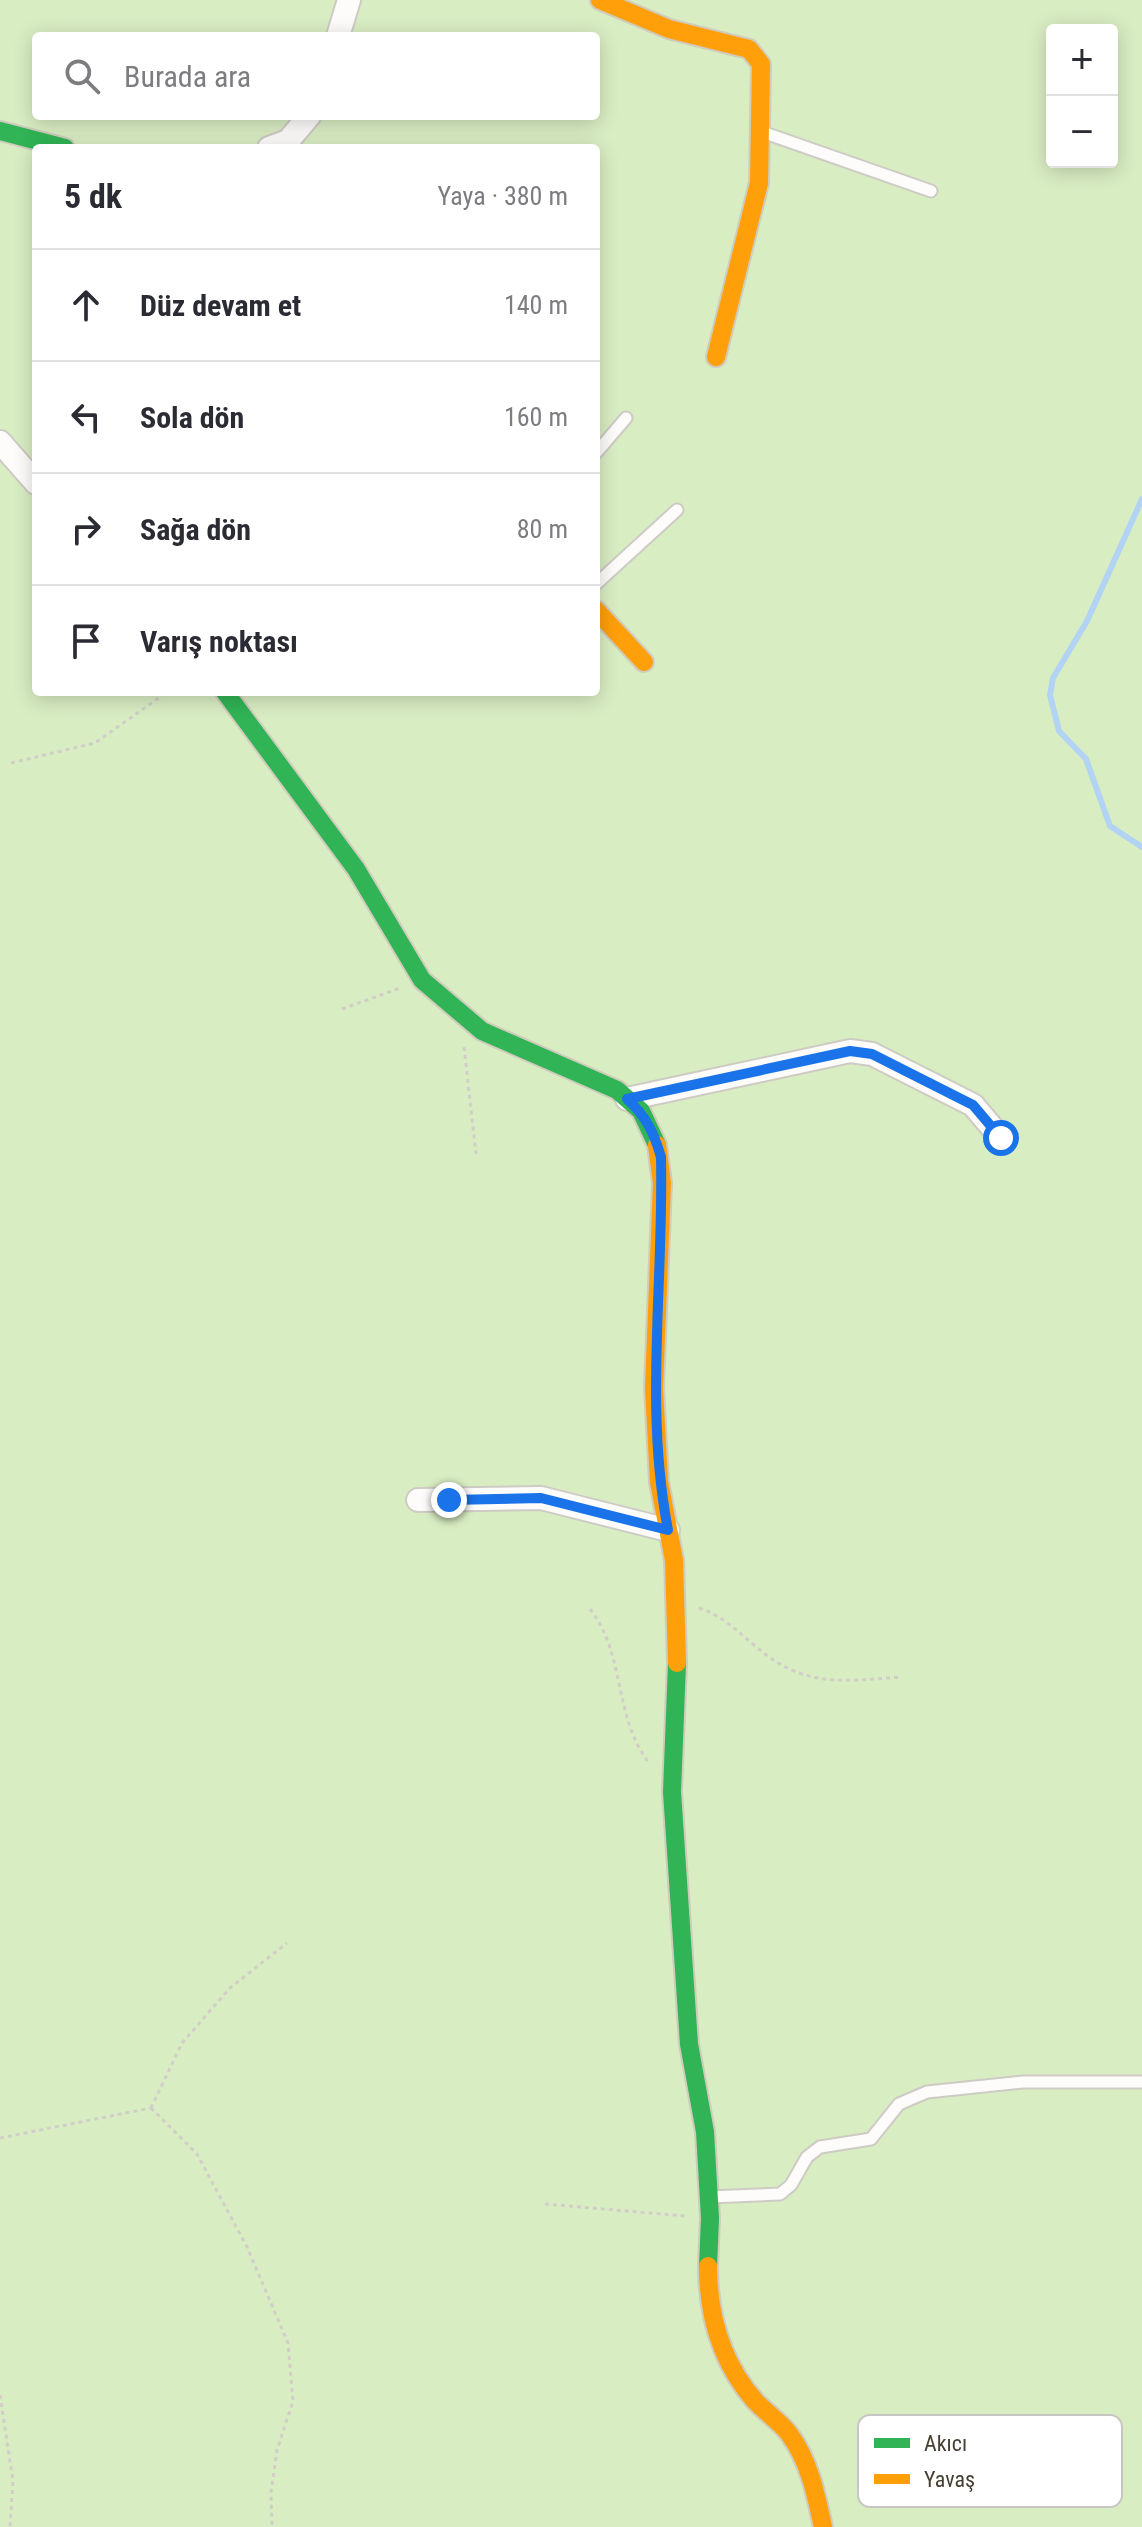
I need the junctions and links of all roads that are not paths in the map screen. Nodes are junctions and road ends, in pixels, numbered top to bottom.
1 (349, 0) edge
2 (600, 0) edge
3 (339, 32) edge
4 (306, 120) edge
5 (0, 131) edge
6 (761, 131) junction
7 (50, 144) edge
8 (280, 144) edge
9 (931, 191) dead end
10 (716, 357) dead end
11 (626, 418) dead end
12 (0, 442) edge
13 (600, 448) edge
14 (32, 478) edge
15 (677, 510) dead end
16 (600, 580) edge
17 (600, 614) edge
18 (644, 662) dead end
19 (228, 696) edge
20 (627, 1099) junction
21 (1001, 1138) dead end
22 (418, 1500) dead end
23 (668, 1530) junction
24 (1142, 2082) edge
25 (709, 2197) junction
26 (823, 2527) edge

1 - 3 street
2 - 6 street
4 - 8 street
5 - 7 street
6 - 9 lane
6 - 10 street
11 - 13 lane
12 - 14 street
15 - 16 lane
17 - 18 street
19 - 20 street
20 - 21 street
20 - 23 street
22 - 23 street
23 - 25 street
24 - 25 lane
25 - 26 street

